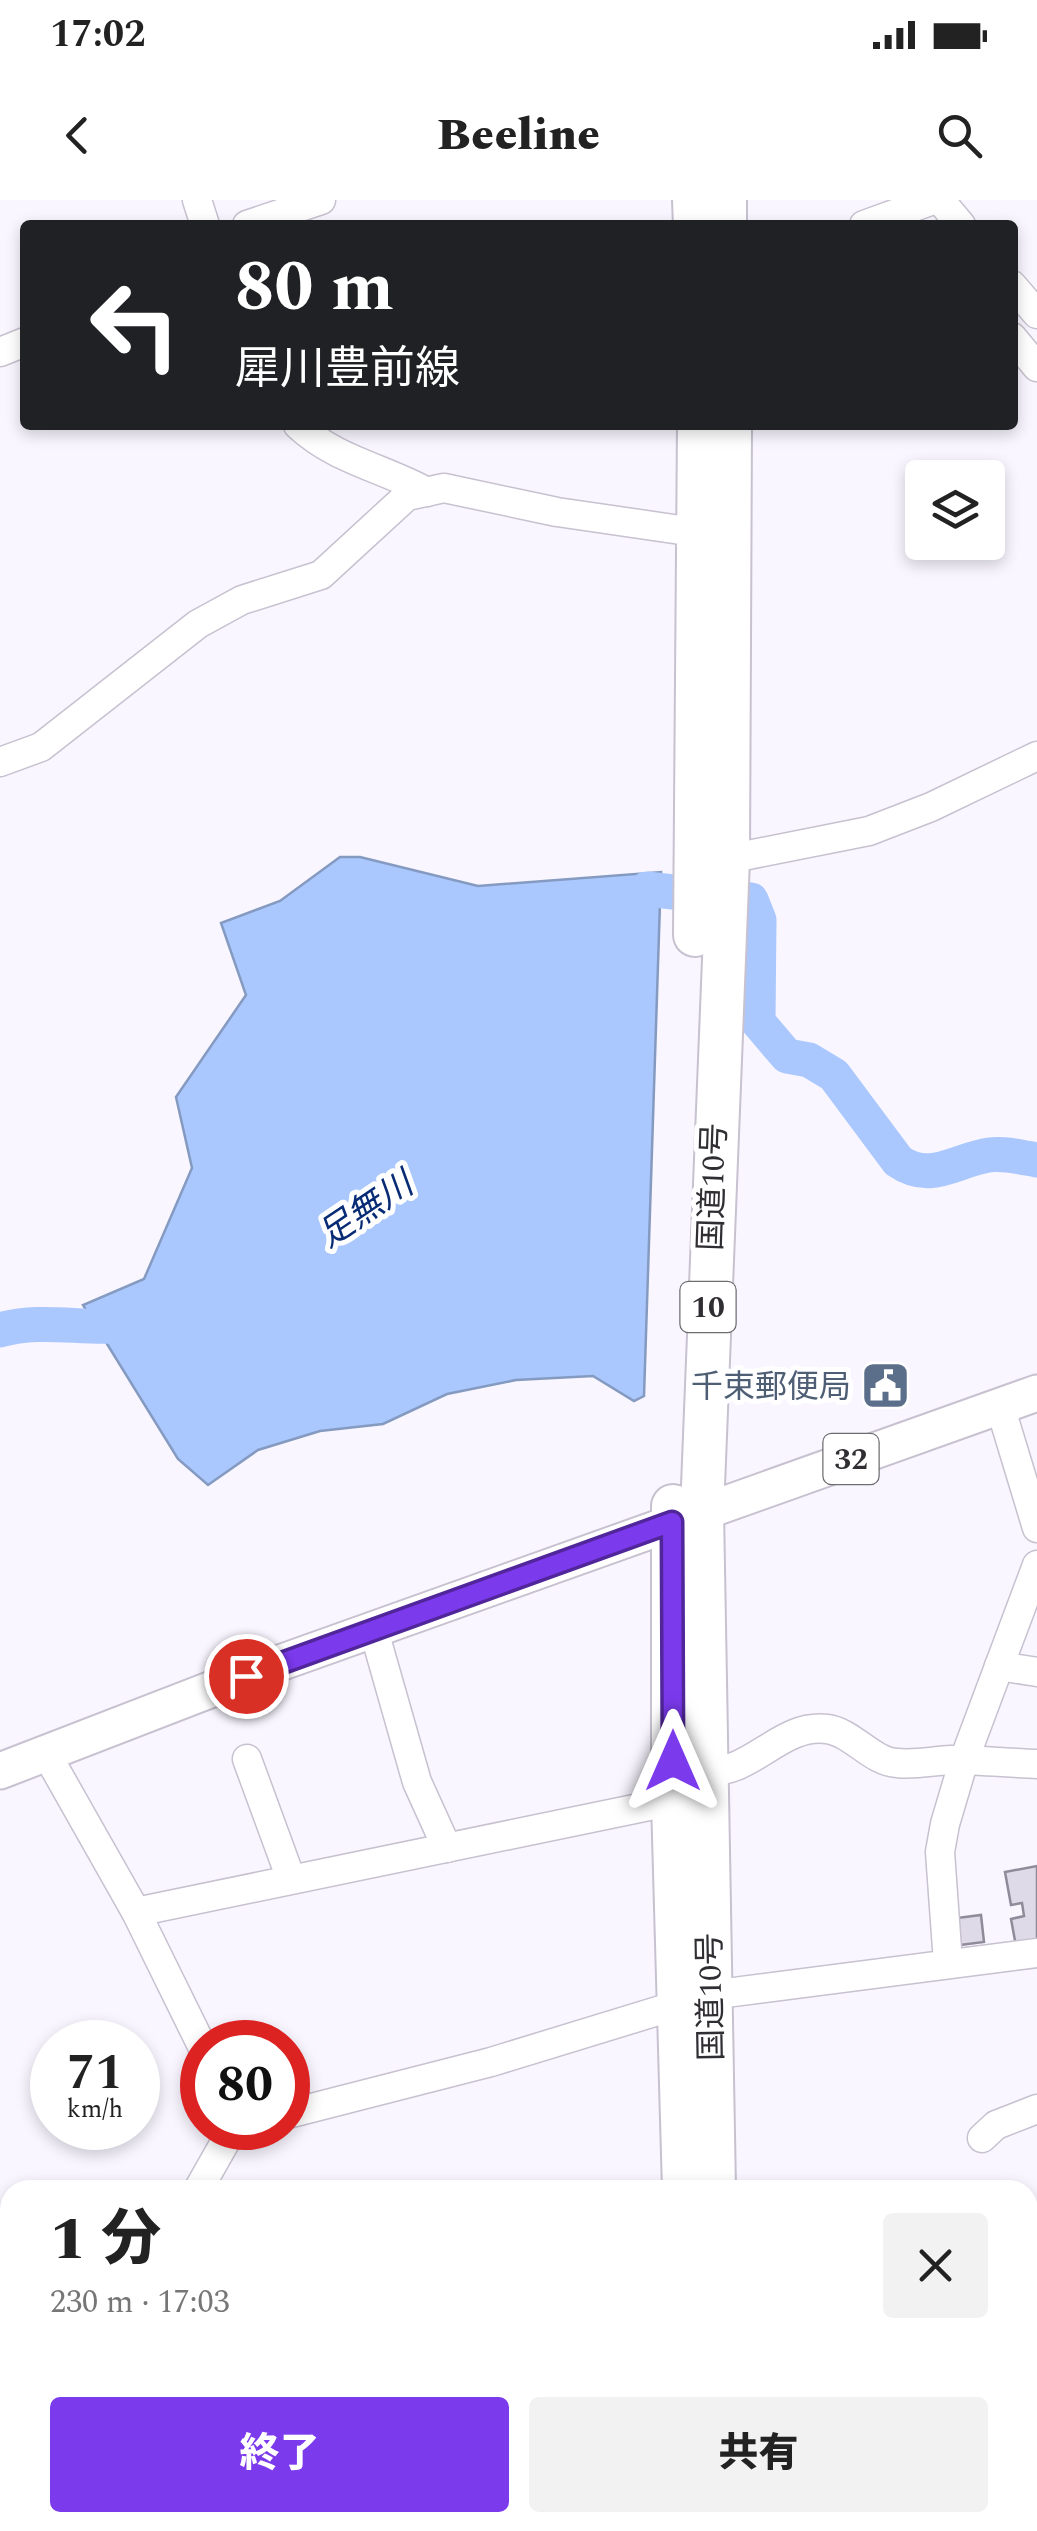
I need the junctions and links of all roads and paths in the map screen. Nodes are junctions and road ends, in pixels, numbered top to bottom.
1 (322, 200) edge
2 (937, 200) edge
3 (262, 220) edge
4 (879, 220) edge
5 (956, 220) edge
6 (1018, 292) edge
7 (1037, 314) edge
8 (1018, 344) edge
9 (1037, 367) edge
10 (305, 430) edge
11 (698, 430) edge
12 (730, 430) edge
13 (427, 492) junction
14 (700, 532) junction
15 (1037, 756) edge
16 (0, 762) edge
17 (728, 859) junction
18 (1037, 1393) edge
19 (1000, 1406) junction
20 (687, 1516) junction
21 (1037, 1528) edge
22 (1037, 1565) edge
23 (374, 1631) junction
24 (998, 1666) junction
25 (1037, 1672) edge
26 (46, 1752) junction
27 (247, 1759) dead end
28 (964, 1760) junction
29 (1037, 1764) edge
30 (706, 1770) junction
31 (0, 1772) edge
32 (674, 1801) junction
33 (447, 1848) junction
34 (290, 1879) junction
35 (136, 1912) junction
36 (1037, 1952) edge
37 (948, 1963) junction
38 (694, 2000) junction
39 (189, 2020) edge
40 (310, 2108) edge
41 (1037, 2109) edge
42 (982, 2138) dead end
43 (221, 2150) edge
44 (204, 2180) edge
45 (685, 2180) edge
46 (713, 2180) edge

1 - 3 street
2 - 4 street
2 - 5 street
6 - 7 street
8 - 9 street
10 - 13 street
11 - 14 highway, 国道10号 / 10
12 - 17 highway, 国道10号 / 10
13 - 14 street
13 - 16 street
14 - 20 highway, 国道10号 / 10
15 - 17 street
17 - 20 highway, 国道10号 / 10
18 - 19 main road, 32
19 - 20 main road, 32
19 - 21 street
20 - 23 main road, 32
20 - 30 highway, 国道10号 / 10
20 - 32 highway, 国道10号 / 10
22 - 24 street
23 - 26 main road, 32
23 - 33 street
24 - 25 street
24 - 28 street
26 - 31 main road, 32
26 - 35 street
27 - 34 street
28 - 29 street
28 - 30 street
28 - 37 street
30 - 32 street
30 - 38 highway, 国道10号 / 10
32 - 33 street
32 - 38 highway, 国道10号 / 10
33 - 34 street
34 - 35 street
35 - 39 street
36 - 37 street
37 - 38 street
38 - 40 street
38 - 45 highway, 国道10号 / 10
38 - 46 highway, 国道10号 / 10
41 - 42 street
43 - 44 street

